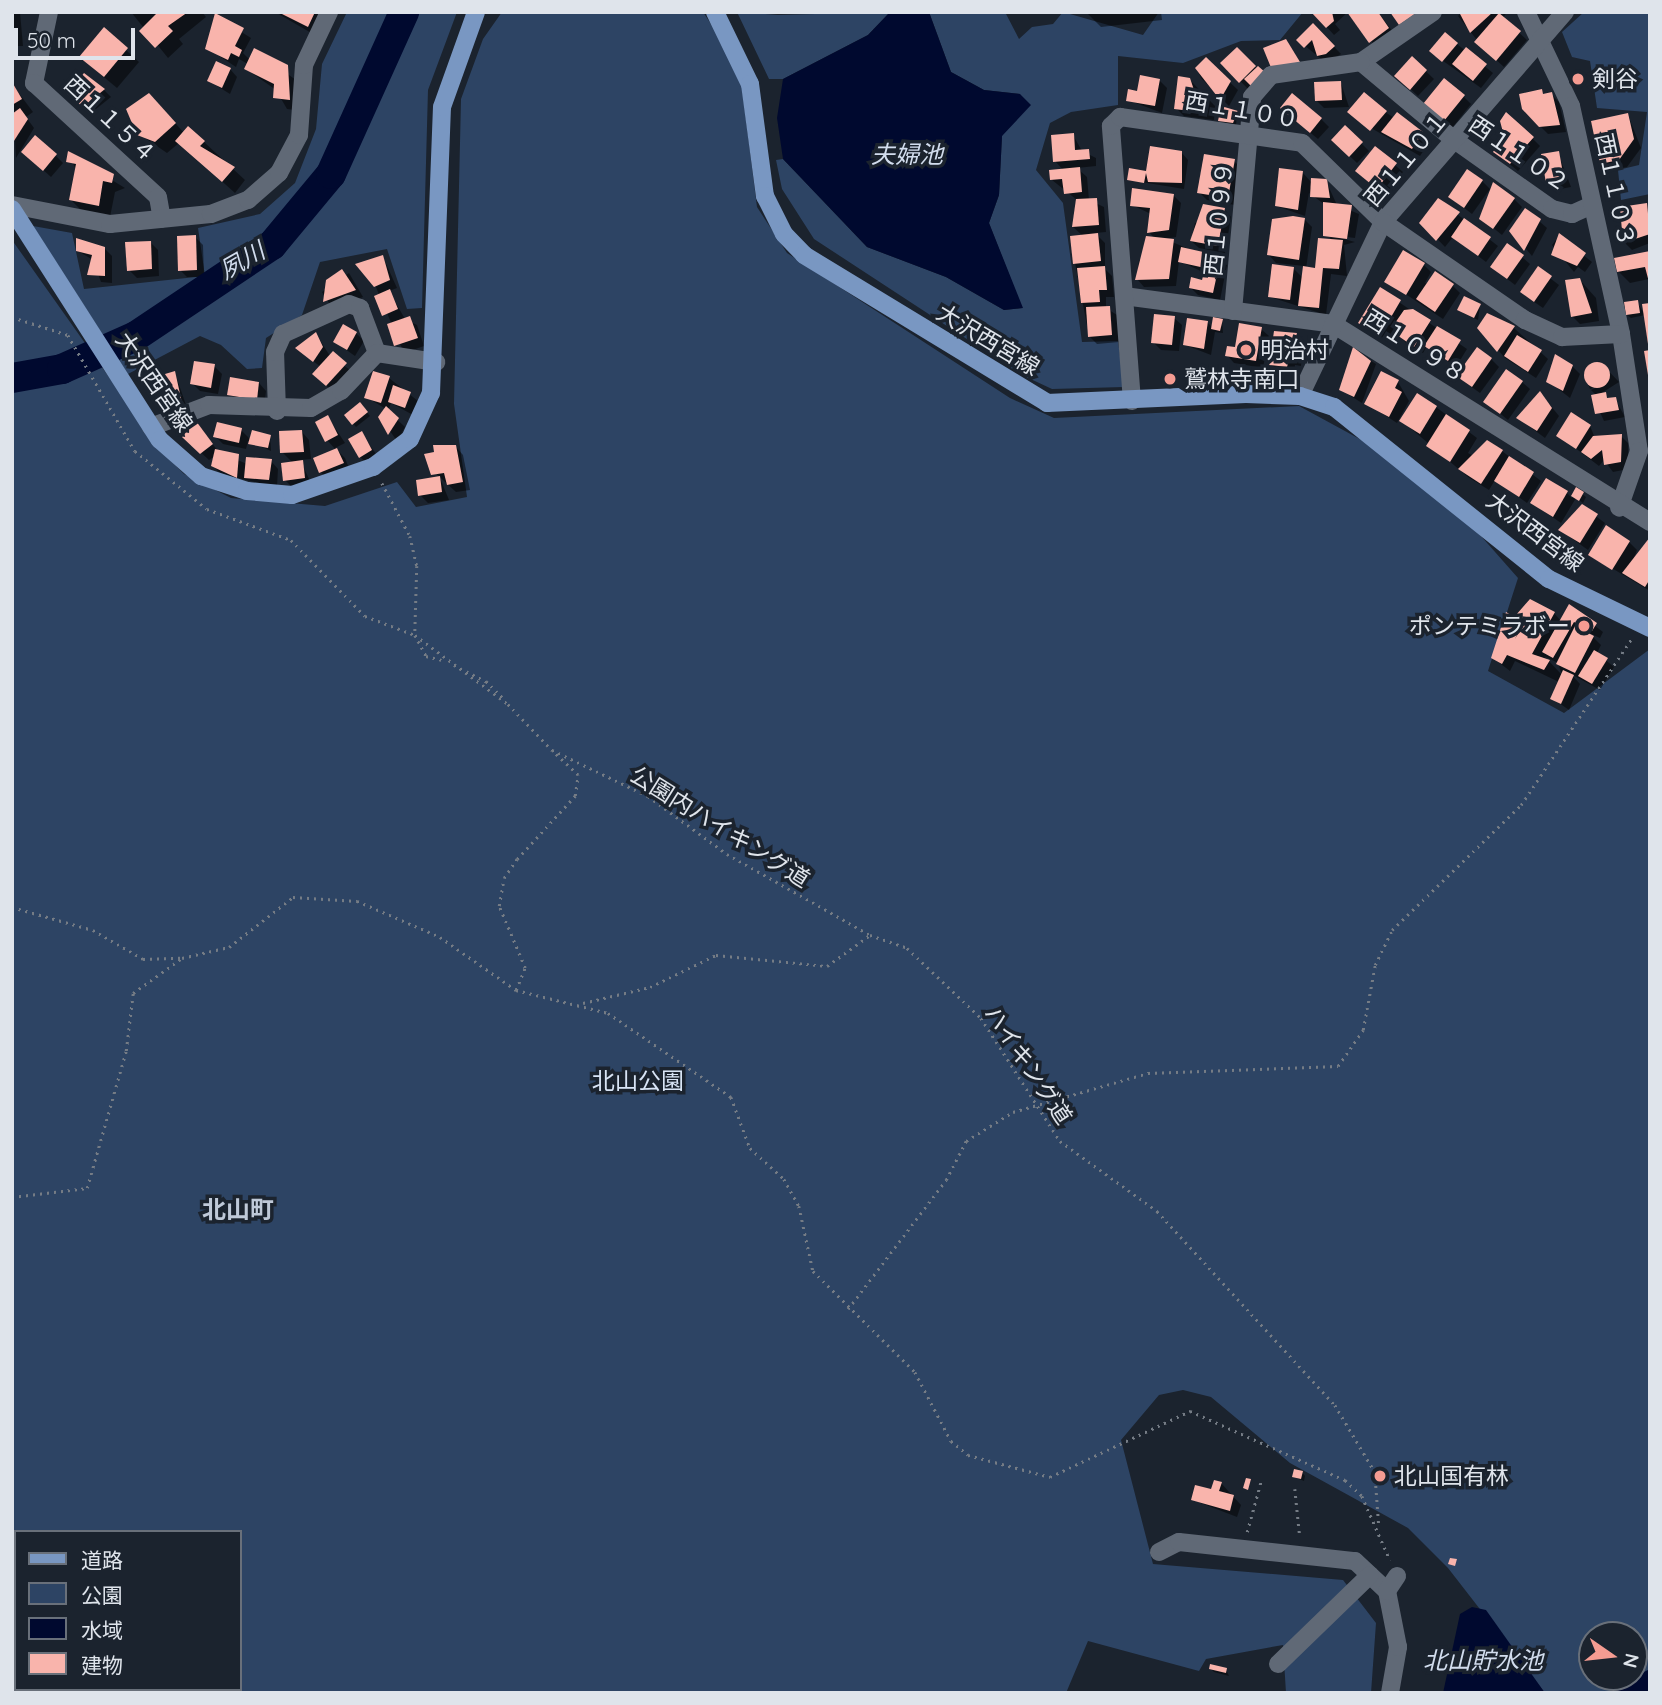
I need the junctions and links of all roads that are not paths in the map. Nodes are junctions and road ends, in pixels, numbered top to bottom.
1 (49, 12) edge
2 (329, 12) edge
3 (476, 12) edge
4 (715, 12) edge
5 (1433, 12) edge
6 (1526, 12) edge
7 (1564, 12) edge
8 (1541, 39) junction
9 (1362, 62) junction
10 (1251, 132) junction
11 (1453, 139) junction
12 (1592, 205) junction
13 (12, 207) edge
14 (162, 219) junction
15 (1383, 222) junction
16 (1124, 296) junction
17 (1233, 311) junction
18 (1333, 324) junction
19 (1620, 334) junction
20 (377, 353) junction
21 (436, 362) junction
22 (1300, 396) junction
23 (1132, 401) junction
24 (277, 411) junction
25 (151, 427) junction
26 (1619, 508) junction
27 (1650, 522) edge
28 (1645, 626) edge
29 (1159, 1552) dead end
30 (1370, 1575) junction
31 (1278, 1664) dead end
32 (1390, 1693) edge

1 - 14 street, 西１１５４
2 - 14 street
3 - 21 main road, 大沢西宮線
4 - 23 main road, 大沢西宮線
5 - 9 street
6 - 8 street, 西１１０３
7 - 8 street, 西１１０１
8 - 11 street, 西１１０１
8 - 12 street, 西１１０３
9 - 10 street, 西１０９９
9 - 11 street, 西１１０２
10 - 15 street, 西１１００
10 - 16 street, 西１１００
10 - 17 street, 西１０９９
11 - 12 street, 西１１０２
11 - 15 street, 西１１０１
12 - 19 street, 西１１０３
13 - 14 street
13 - 25 main road, 大沢西宮線
15 - 18 street, 西１１０１
15 - 19 street, 西１１００
16 - 17 street, 西１０９８
16 - 23 street, 西１１００
17 - 18 street, 西１０９８
18 - 22 street, 西１１０１
18 - 26 street, 西１０９８
19 - 26 street, 西１１０３
20 - 21 street
20 - 24 street
20 - 24 street
21 - 25 main road, 大沢西宮線
22 - 23 main road, 大沢西宮線
22 - 28 main road, 大沢西宮線
24 - 25 street
26 - 27 street, 西１０９８
29 - 30 street
30 - 31 street
30 - 32 street

